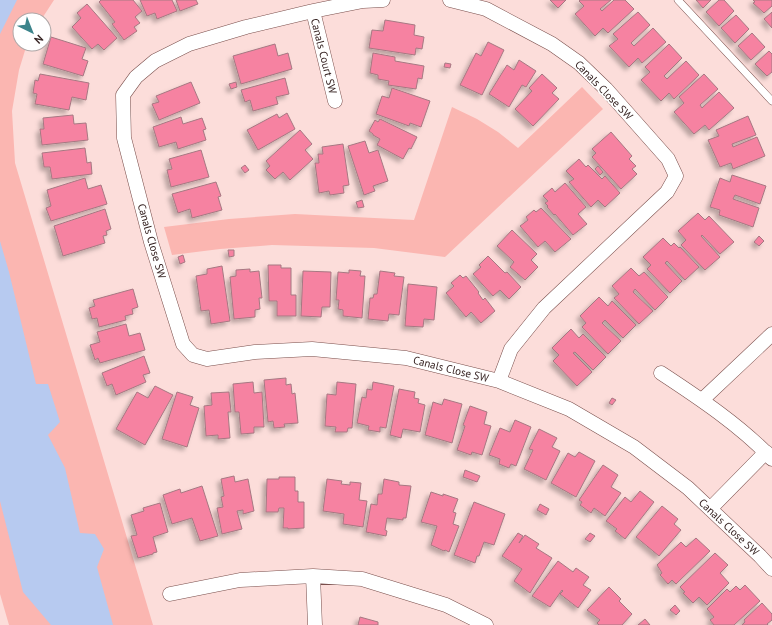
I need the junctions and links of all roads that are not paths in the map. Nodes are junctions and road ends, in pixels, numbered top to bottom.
1 (383, 0) edge
2 (678, 0) edge
3 (458, 1) edge
4 (313, 11) junction
5 (335, 101) dead end
6 (772, 101) edge
7 (772, 334) edge
8 (661, 373) dead end
9 (499, 381) junction
10 (702, 400) junction
11 (769, 456) edge
12 (710, 509) junction
13 (772, 569) edge
14 (313, 576) junction
15 (170, 594) dead end
16 (315, 625) edge
17 (486, 625) edge

1 - 4 street, Canals Close SW
2 - 6 lane
3 - 9 street, Canals Close SW
4 - 5 street, Canals Court SW
4 - 9 street, Canals Close SW
7 - 10 street
8 - 10 street
9 - 12 street, Canals Close SW
10 - 11 street
11 - 12 street
12 - 13 street, Canals Close SW
14 - 15 street
14 - 16 street
14 - 17 street

